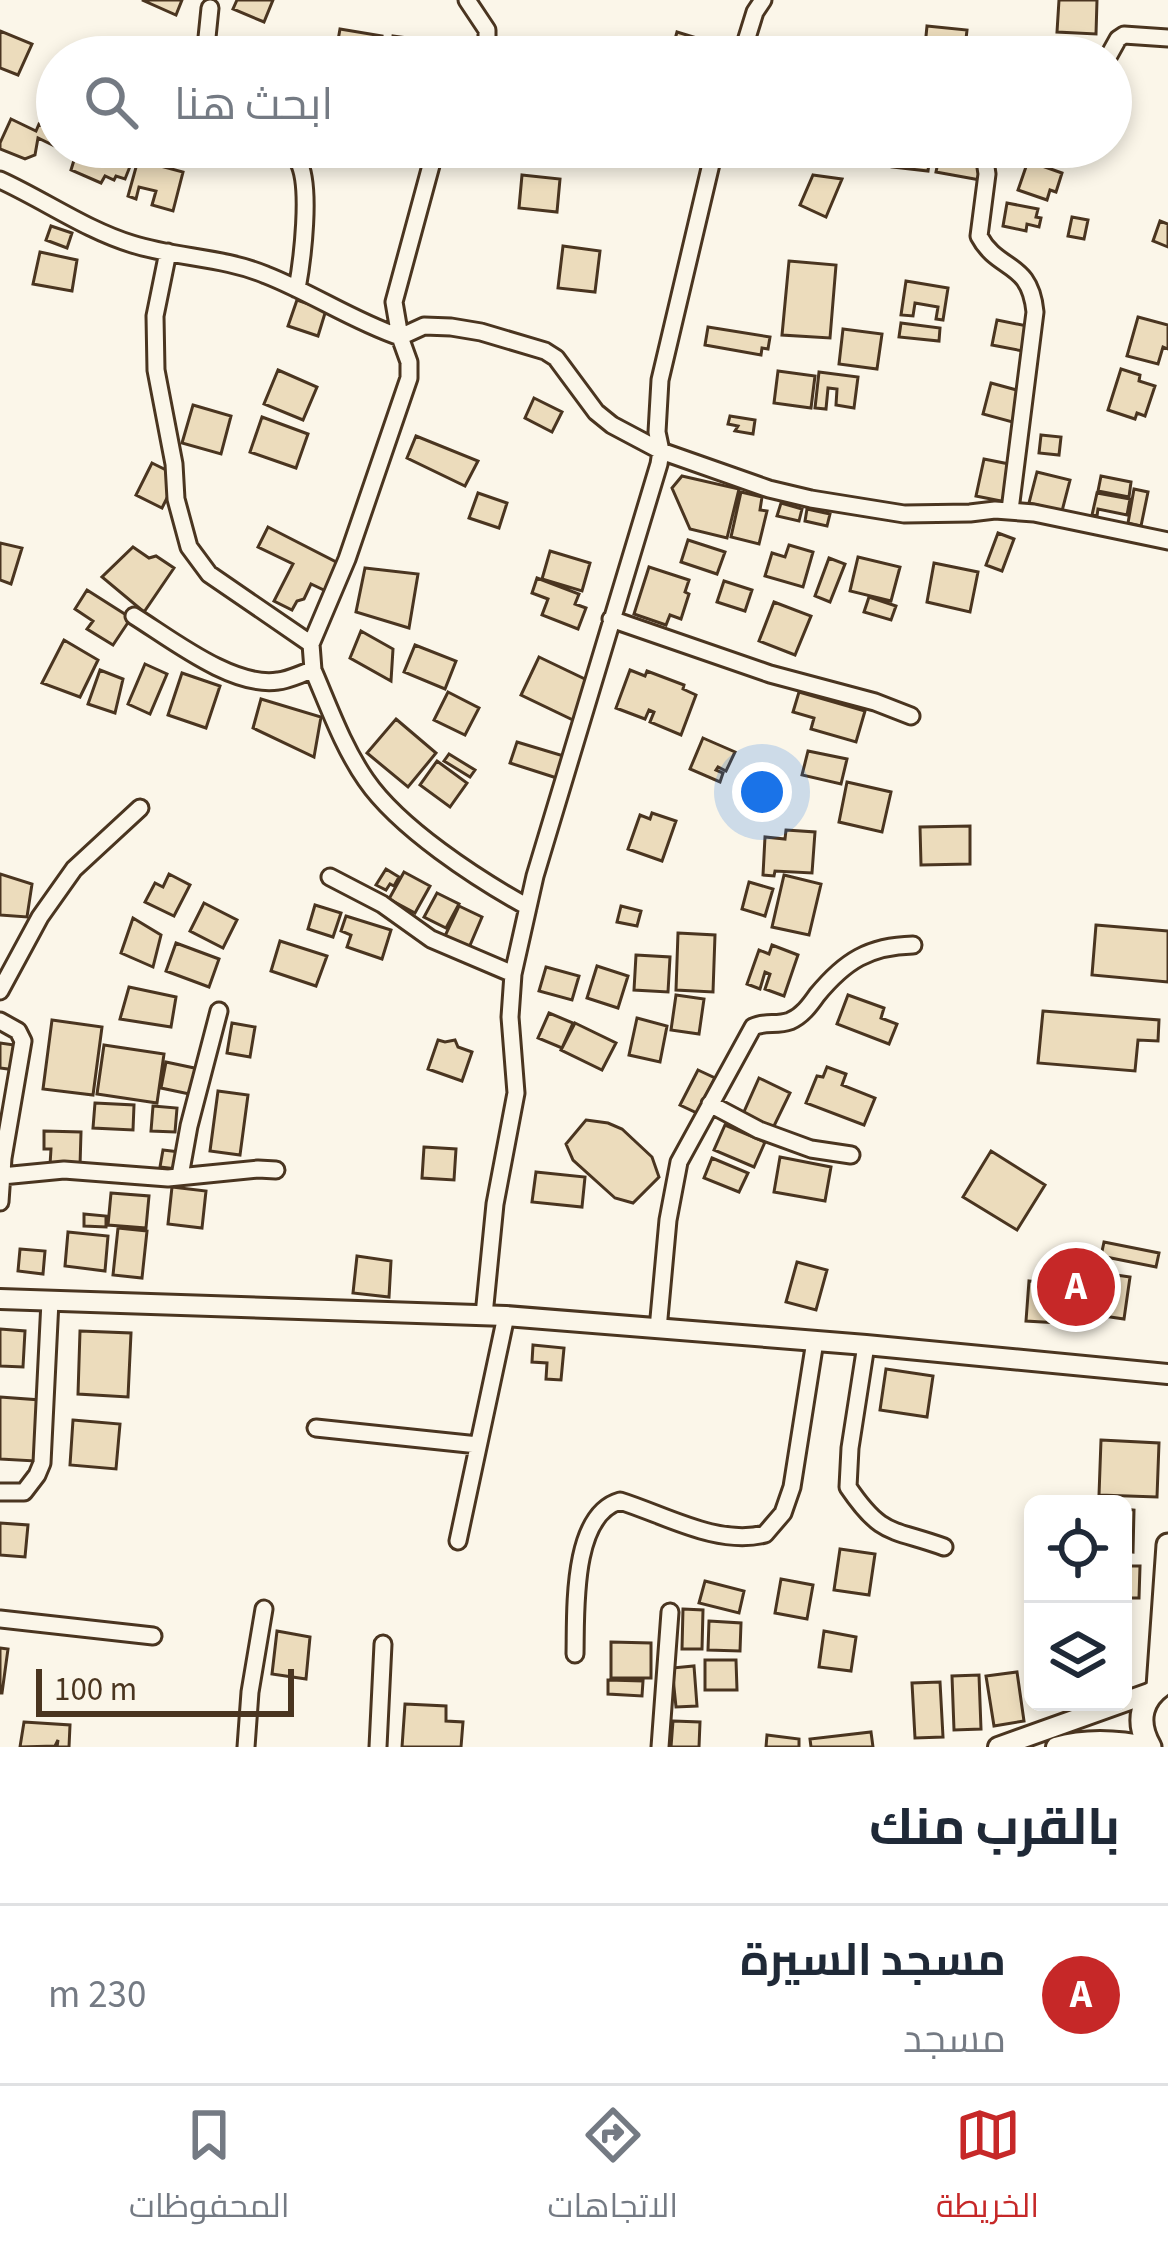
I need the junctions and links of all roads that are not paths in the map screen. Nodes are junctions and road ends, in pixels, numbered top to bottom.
1 (467, 0) edge
2 (763, 0) edge
3 (210, 8) dead end
4 (207, 36) edge
5 (487, 36) edge
6 (748, 36) edge
7 (1122, 36) edge
8 (1168, 38) edge
9 (300, 168) edge
10 (430, 168) edge
11 (710, 168) edge
12 (986, 168) edge
13 (0, 180) edge
14 (167, 252) junction
15 (297, 289) junction
16 (400, 337) junction
17 (661, 451) junction
18 (1010, 510) junction
19 (1168, 541) edge
20 (134, 616) dead end
21 (611, 619) junction
22 (311, 644) junction
23 (314, 670) junction
24 (911, 716) dead end
25 (140, 808) dead end
26 (330, 877) dead end
27 (528, 907) junction
28 (913, 945) dead end
29 (513, 974) junction
30 (0, 992) edge
31 (219, 1011) dead end
32 (0, 1022) edge
33 (710, 1104) junction
34 (851, 1155) dead end
35 (275, 1170) dead end
36 (2, 1176) edge
37 (180, 1176) junction
38 (0, 1202) edge
39 (0, 1299) edge
40 (50, 1301) junction
41 (484, 1315) junction
42 (506, 1316) junction
43 (658, 1328) junction
44 (815, 1341) junction
45 (866, 1346) junction
46 (1168, 1374) edge
47 (316, 1427) dead end
48 (478, 1445) junction
49 (0, 1492) edge
50 (458, 1540) dead end
51 (1168, 1545) edge
52 (944, 1547) dead end
53 (264, 1609) dead end
54 (670, 1612) dead end
55 (0, 1619) edge
56 (153, 1636) dead end
57 (383, 1644) dead end
58 (574, 1654) dead end
59 (1159, 1687) edge
60 (1119, 1744) edge
61 (246, 1747) edge
62 (378, 1747) edge
63 (660, 1747) edge
64 (998, 1747) edge
65 (1056, 1747) edge
66 (1150, 1747) edge

1 - 5 street
2 - 6 street
3 - 4 street
7 - 8 street
9 - 15 street
10 - 16 street
11 - 17 street
12 - 18 street
13 - 14 street
14 - 15 street
14 - 22 street
15 - 16 street
16 - 17 street
16 - 22 street
17 - 18 street
17 - 21 street
18 - 19 street
20 - 23 street
21 - 24 street
21 - 27 street
22 - 23 street
23 - 27 street
25 - 30 street
26 - 29 street
27 - 29 street
28 - 33 street
29 - 41 street
31 - 37 street
32 - 36 street
33 - 34 street
33 - 43 street
35 - 37 street
36 - 37 street
36 - 38 street
39 - 40 street
40 - 41 street
40 - 49 street
41 - 42 street
42 - 43 street
42 - 48 street
43 - 44 street
44 - 45 street
44 - 58 street
45 - 46 street
45 - 52 street
47 - 48 street
48 - 50 street
51 - 59 main road
53 - 61 street
54 - 63 street
55 - 56 street
57 - 62 street
59 - 64 street
59 - 66 main road
60 - 65 street
60 - 66 street

